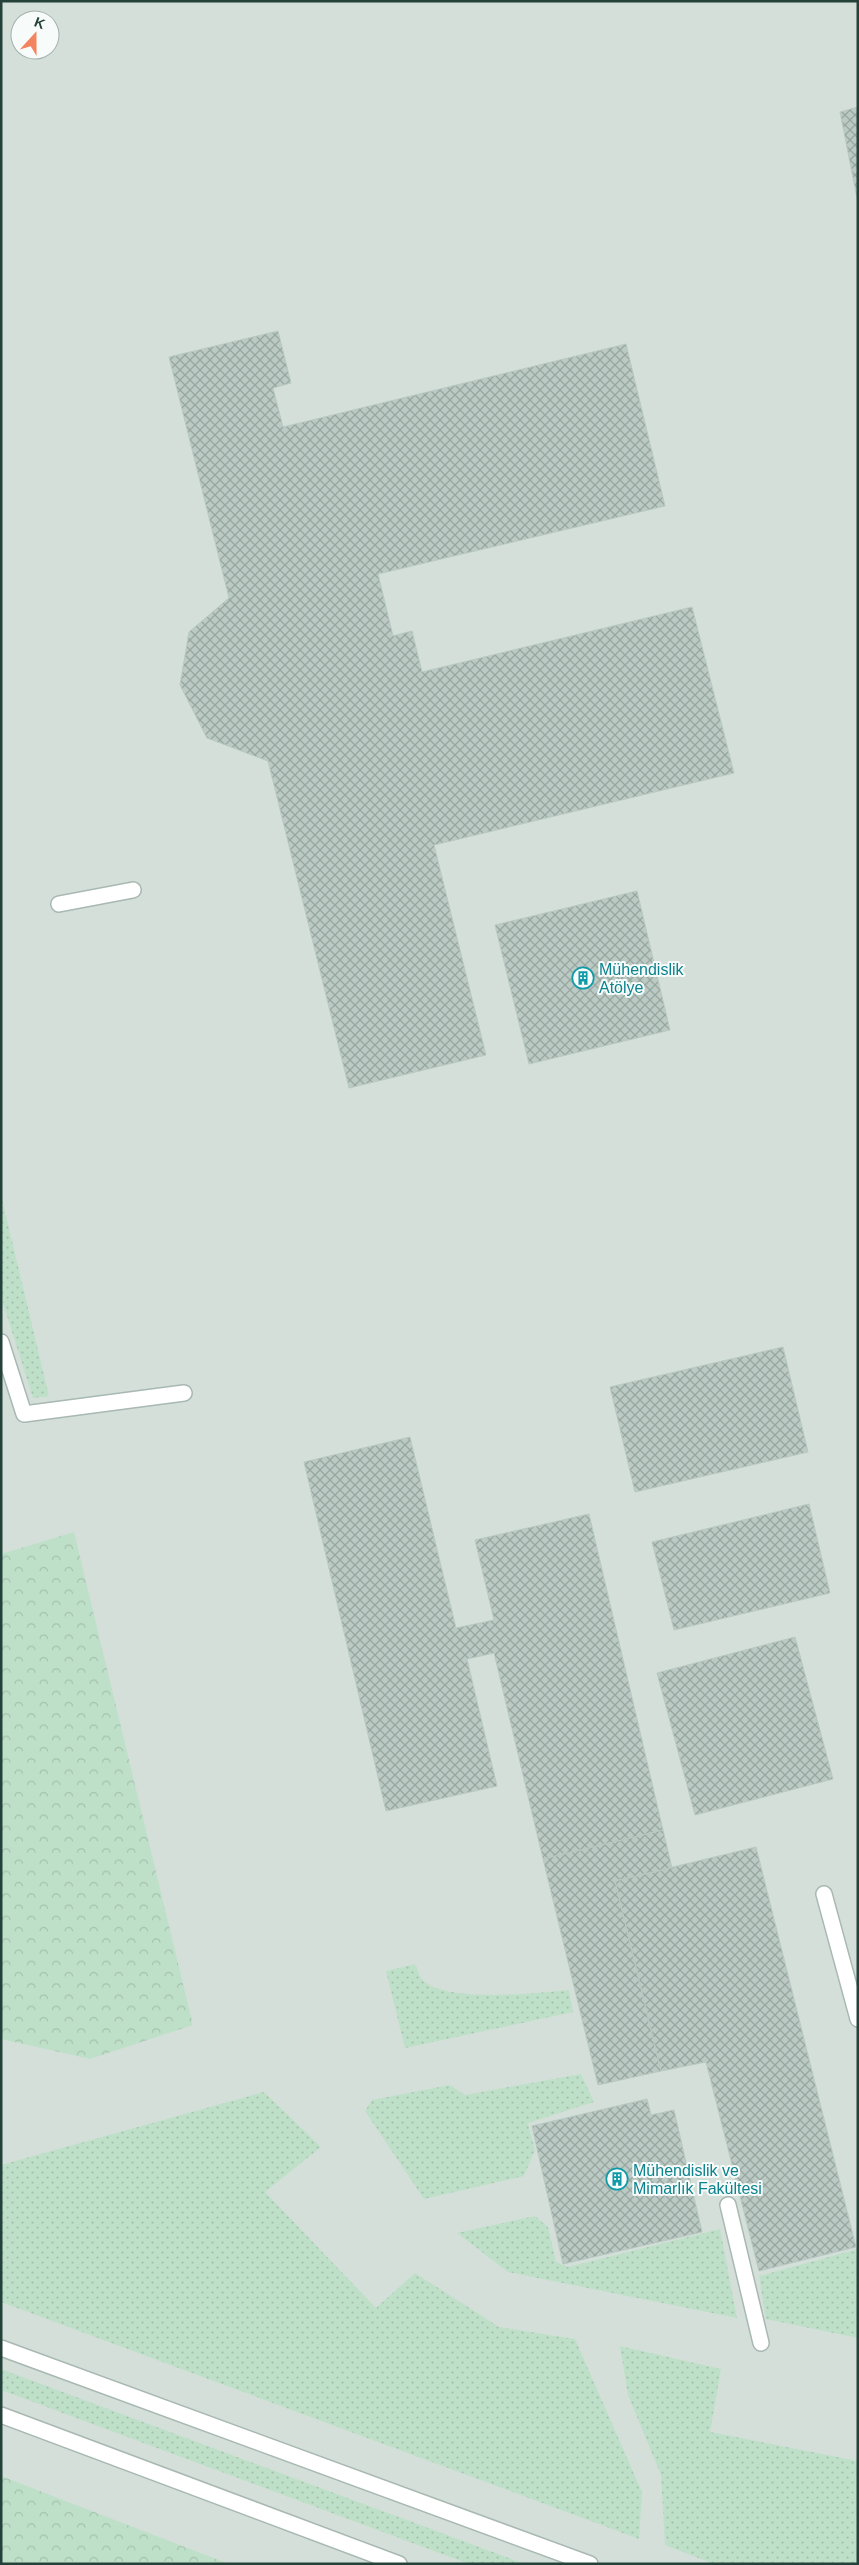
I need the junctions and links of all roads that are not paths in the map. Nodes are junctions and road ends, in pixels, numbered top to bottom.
1 (133, 890) dead end
2 (59, 904) dead end
3 (1, 1342) edge
4 (184, 1393) dead end
5 (824, 1894) dead end
6 (858, 2018) edge
7 (728, 2206) dead end
8 (761, 2343) dead end
9 (1, 2348) edge
10 (1, 2415) edge
11 (399, 2564) edge
12 (590, 2564) edge

1 - 2 street
3 - 4 street
5 - 6 street
7 - 8 street
9 - 12 street
10 - 11 street

